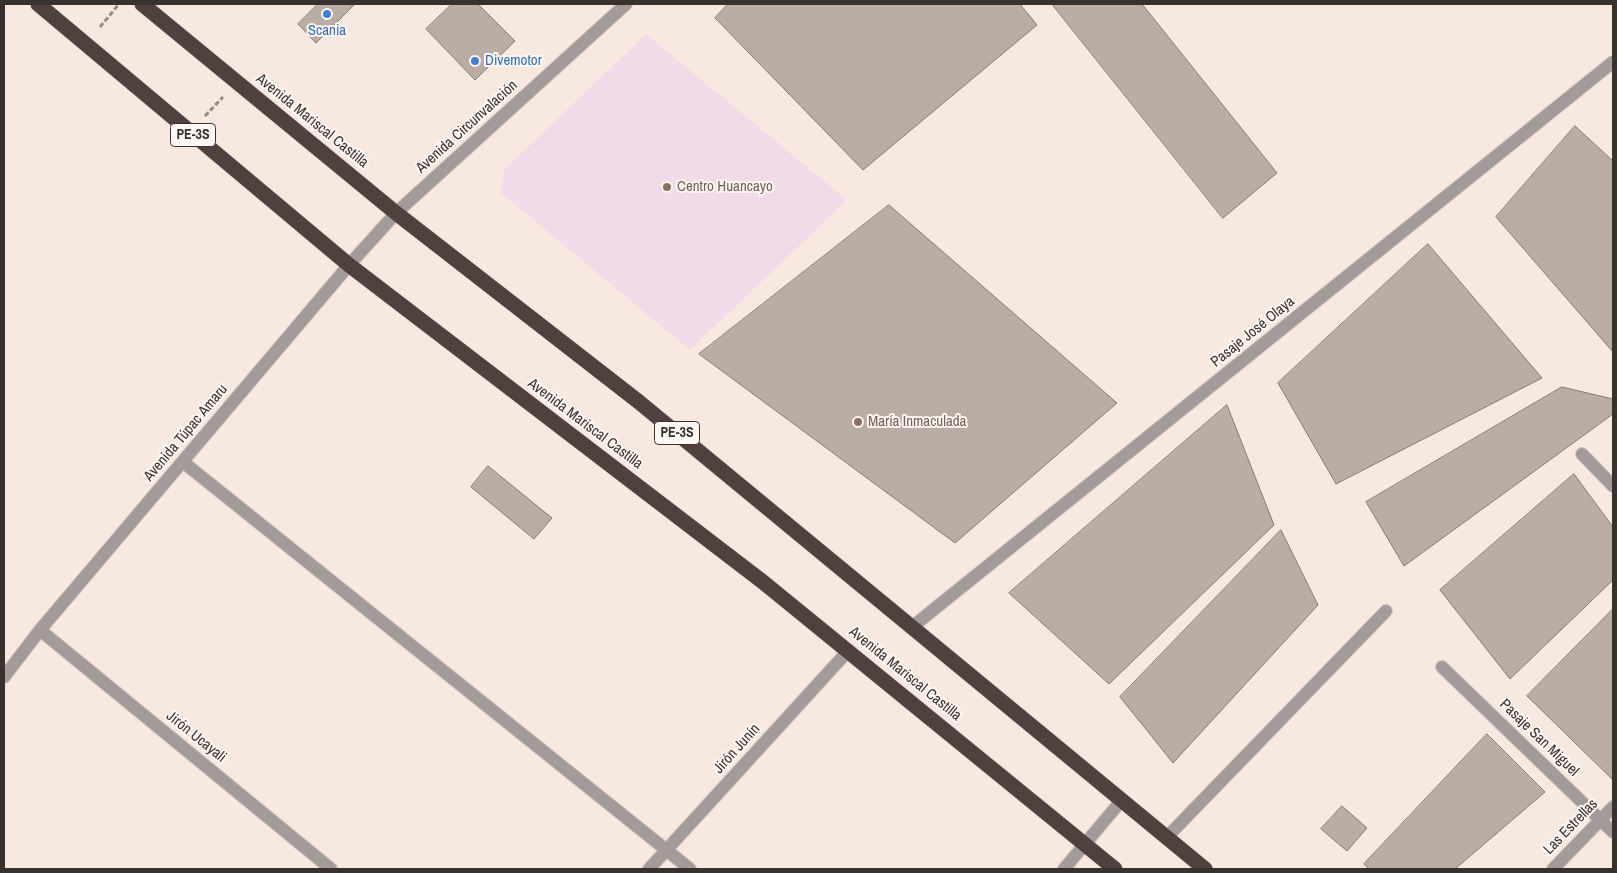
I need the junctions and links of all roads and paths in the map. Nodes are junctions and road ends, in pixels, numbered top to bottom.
1 (38, 4) edge
2 (120, 4) edge
3 (142, 4) edge
4 (626, 4) edge
5 (85, 44) junction
6 (1613, 62) edge
7 (236, 82) junction
8 (190, 132) junction
9 (396, 213) junction
10 (348, 265) junction
11 (1582, 454) dead end
12 (183, 462) junction
13 (1613, 486) edge
14 (1386, 611) dead end
15 (912, 627) junction
16 (40, 630) junction
17 (848, 650) junction
18 (1442, 667) dead end
19 (4, 677) edge
20 (1121, 801) junction
21 (1613, 807) edge
22 (1601, 820) junction
23 (1613, 832) edge
24 (1166, 838) junction
25 (1085, 844) junction
26 (667, 850) junction
27 (331, 869) edge
28 (649, 869) edge
29 (690, 869) edge
30 (1064, 869) edge
31 (1115, 869) edge
32 (1205, 869) edge
33 (1553, 869) edge

1 - 5 highway, Avenida Mariscal Castilla / PE-3S
2 - 5 path
3 - 7 highway, Avenida Mariscal Castilla / PE-3S
4 - 9 street, Avenida Circunvalación
5 - 8 highway, Avenida Mariscal Castilla / PE-3S
6 - 15 street, Pasaje José Olaya
7 - 8 path
7 - 9 highway, Avenida Mariscal Castilla / PE-3S
8 - 10 highway, Avenida Mariscal Castilla / PE-3S
9 - 10 street, Avenida Túpac Amaru
9 - 15 highway, Avenida Mariscal Castilla / PE-3S
10 - 12 street, Avenida Túpac Amaru
10 - 17 highway, Avenida Mariscal Castilla / PE-3S
11 - 13 street
12 - 16 street, Avenida Túpac Amaru
12 - 26 street
14 - 24 street
15 - 20 highway, Avenida Mariscal Castilla / PE-3S
16 - 19 street, Avenida Túpac Amaru
16 - 27 street, Jirón Ucayali
17 - 25 highway, Avenida Mariscal Castilla / PE-3S
17 - 26 street, Jirón Junín
18 - 22 street, Pasaje San Miguel
20 - 24 highway, Avenida Mariscal Castilla / PE-3S
20 - 25 street
21 - 22 street, Las Estrellas
22 - 23 street, Pasaje San Miguel
22 - 33 street, Las Estrellas
24 - 32 highway, Avenida Mariscal Castilla / PE-3S
25 - 30 street
25 - 31 highway, Avenida Mariscal Castilla / PE-3S
26 - 28 street, Jirón Junín
26 - 29 street

